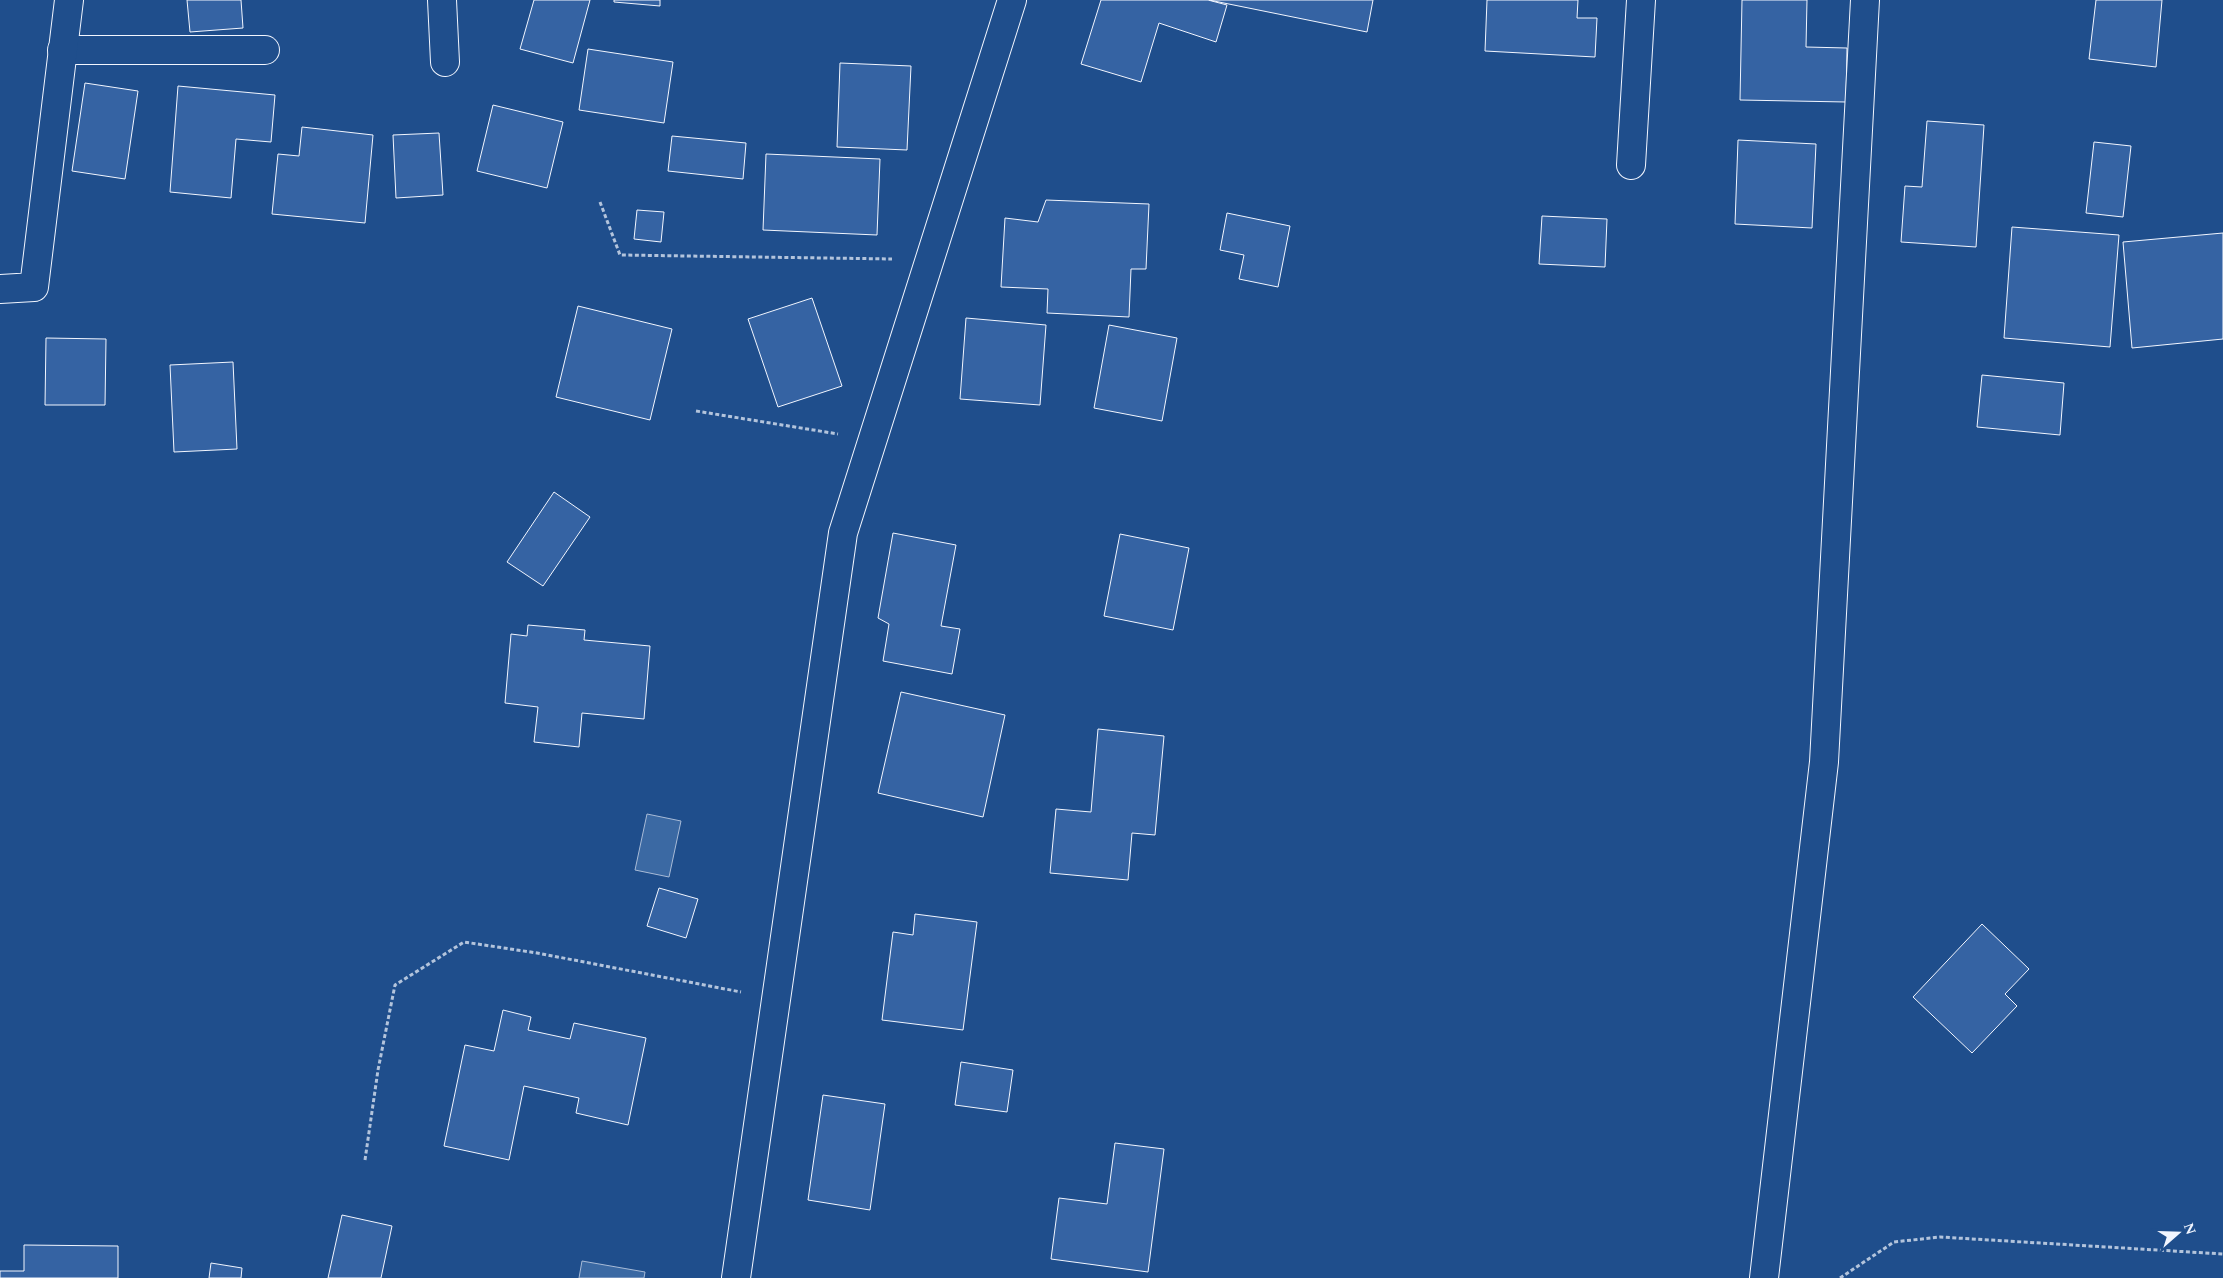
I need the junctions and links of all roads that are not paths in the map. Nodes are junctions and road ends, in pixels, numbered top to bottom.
1 (69, 0) edge
2 (442, 0) edge
3 (1012, 0) edge
4 (1641, 0) edge
5 (1865, 0) edge
6 (62, 50) junction
7 (266, 50) dead end
8 (445, 62) dead end
9 (1631, 165) dead end
10 (0, 289) edge
11 (736, 1278) edge
12 (1764, 1278) edge

1 - 6 street
2 - 8 street
3 - 11 street
4 - 9 street
5 - 12 street
6 - 7 street
6 - 10 street

